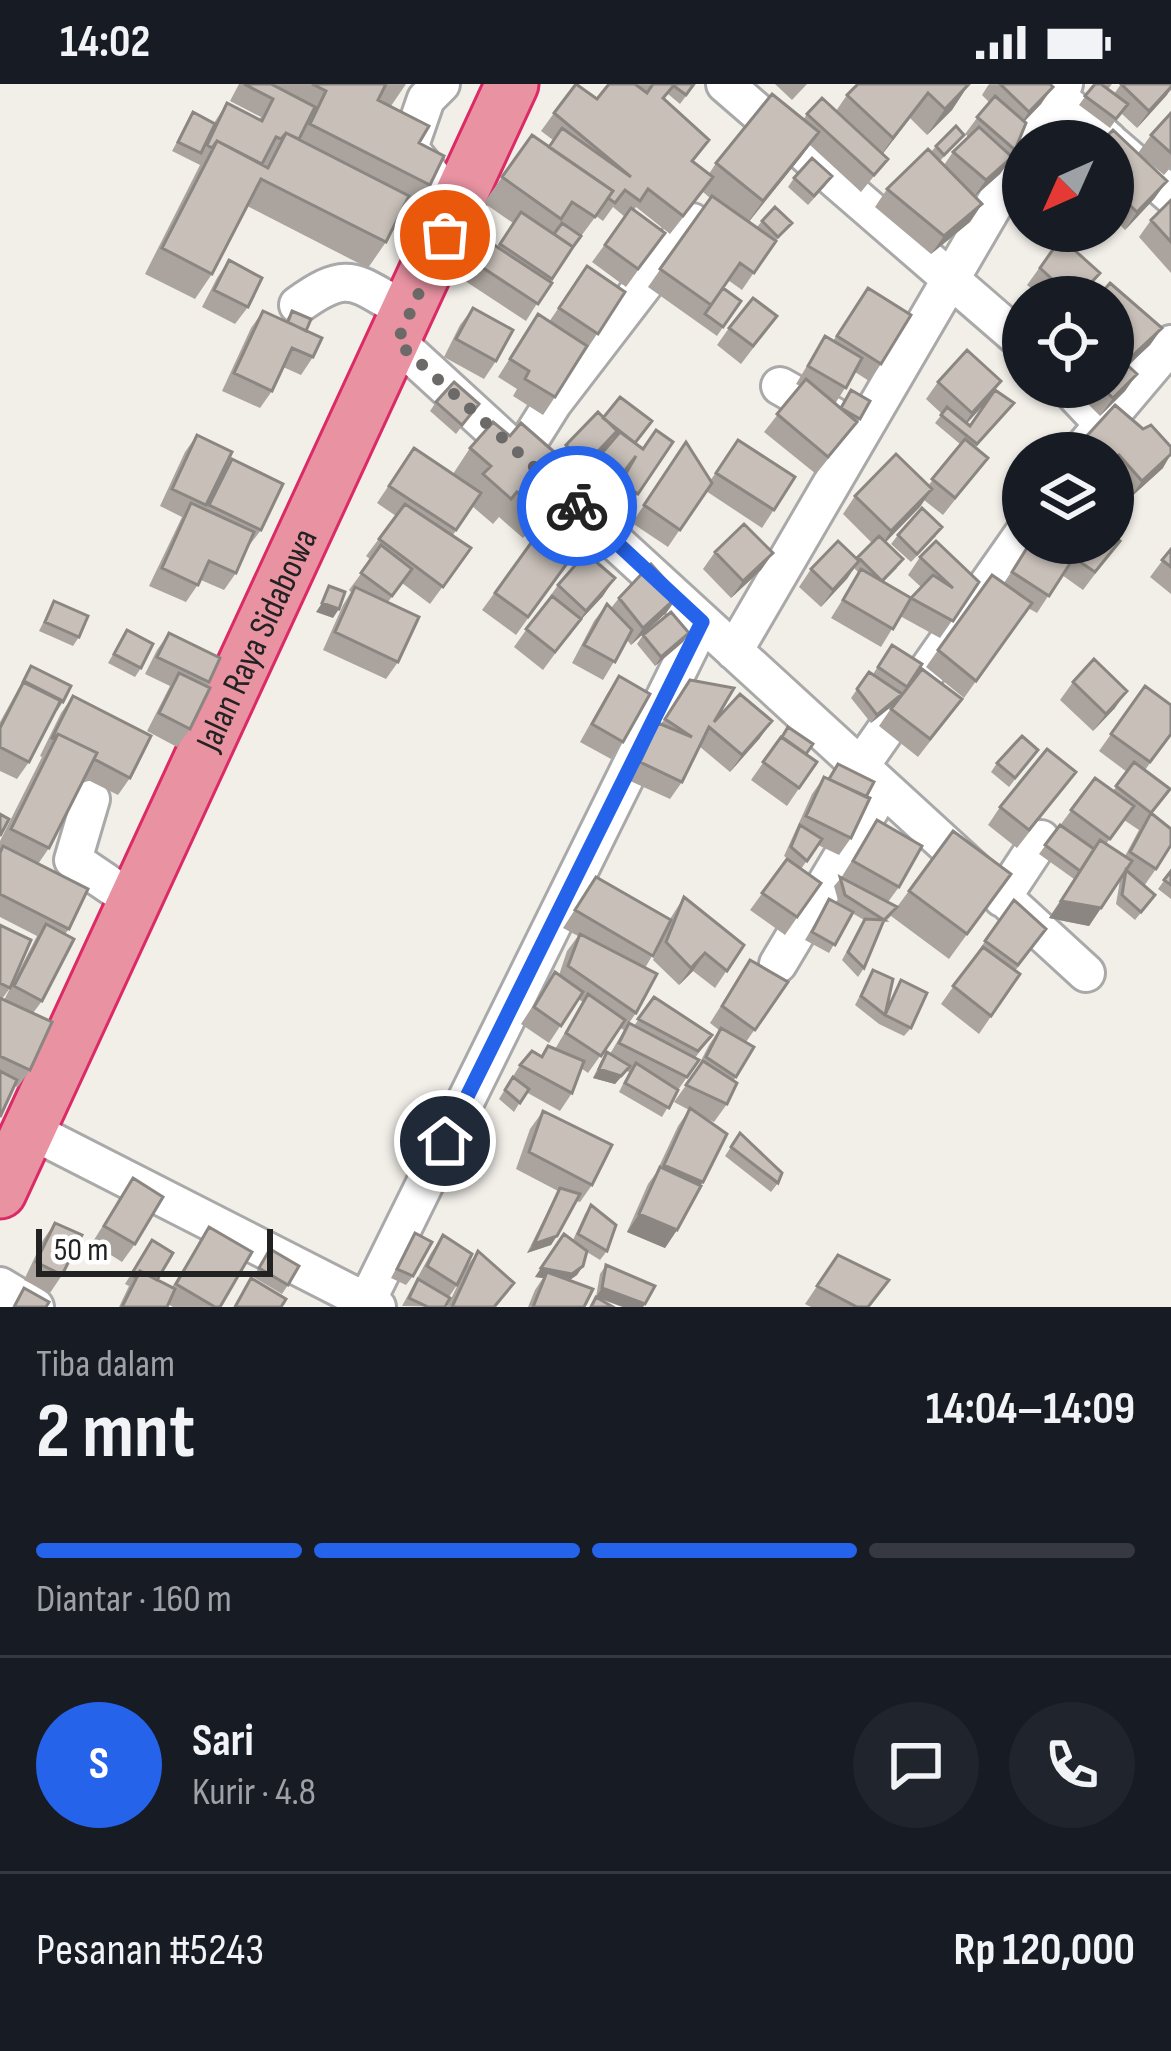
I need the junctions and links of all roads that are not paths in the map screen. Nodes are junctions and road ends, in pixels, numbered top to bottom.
1 (442, 84) edge
2 (725, 84) edge
3 (506, 86) edge
4 (1060, 90) edge
5 (1043, 120) edge
6 (1089, 120) edge
7 (1134, 163) edge
8 (1002, 192) edge
9 (1171, 195) edge
10 (462, 196) junction
11 (692, 222) edge
12 (950, 282) junction
13 (298, 305) dead end
14 (1002, 325) edge
15 (404, 327) junction
16 (1171, 344) edge
17 (780, 386) dead end
18 (1088, 408) edge
19 (1101, 422) junction
20 (1094, 432) edge
21 (862, 433) junction
22 (521, 454) junction
23 (1004, 564) edge
24 (702, 622) junction
25 (734, 651) junction
26 (871, 779) junction
27 (91, 799) edge
28 (1041, 839) edge
29 (1002, 898) junction
30 (135, 902) junction
31 (778, 964) dead end
32 (1086, 973) dead end
33 (29, 1130) junction
34 (0, 1192) edge
35 (0, 1286) edge
36 (370, 1305) edge
37 (35, 1307) edge

1 - 10 street
2 - 12 street
3 - 10 highway, Jalan Raya Sidabowa
4 - 5 street
4 - 6 street
7 - 9 street
8 - 12 street
10 - 15 highway, Jalan Raya Sidabowa
11 - 22 street
12 - 14 street
12 - 21 street
13 - 15 street
15 - 22 street
15 - 30 highway, Jalan Raya Sidabowa
16 - 19 street
17 - 21 street
18 - 19 street
19 - 20 street
21 - 25 street
22 - 24 street
23 - 26 street
24 - 25 street
24 - 36 street
25 - 26 street
26 - 29 street
26 - 31 street
27 - 30 street
28 - 29 street
29 - 32 street
30 - 33 highway, Jalan Raya Sidabowa
33 - 34 highway, Jalan Raya Sidabowa
33 - 36 street
35 - 37 street

